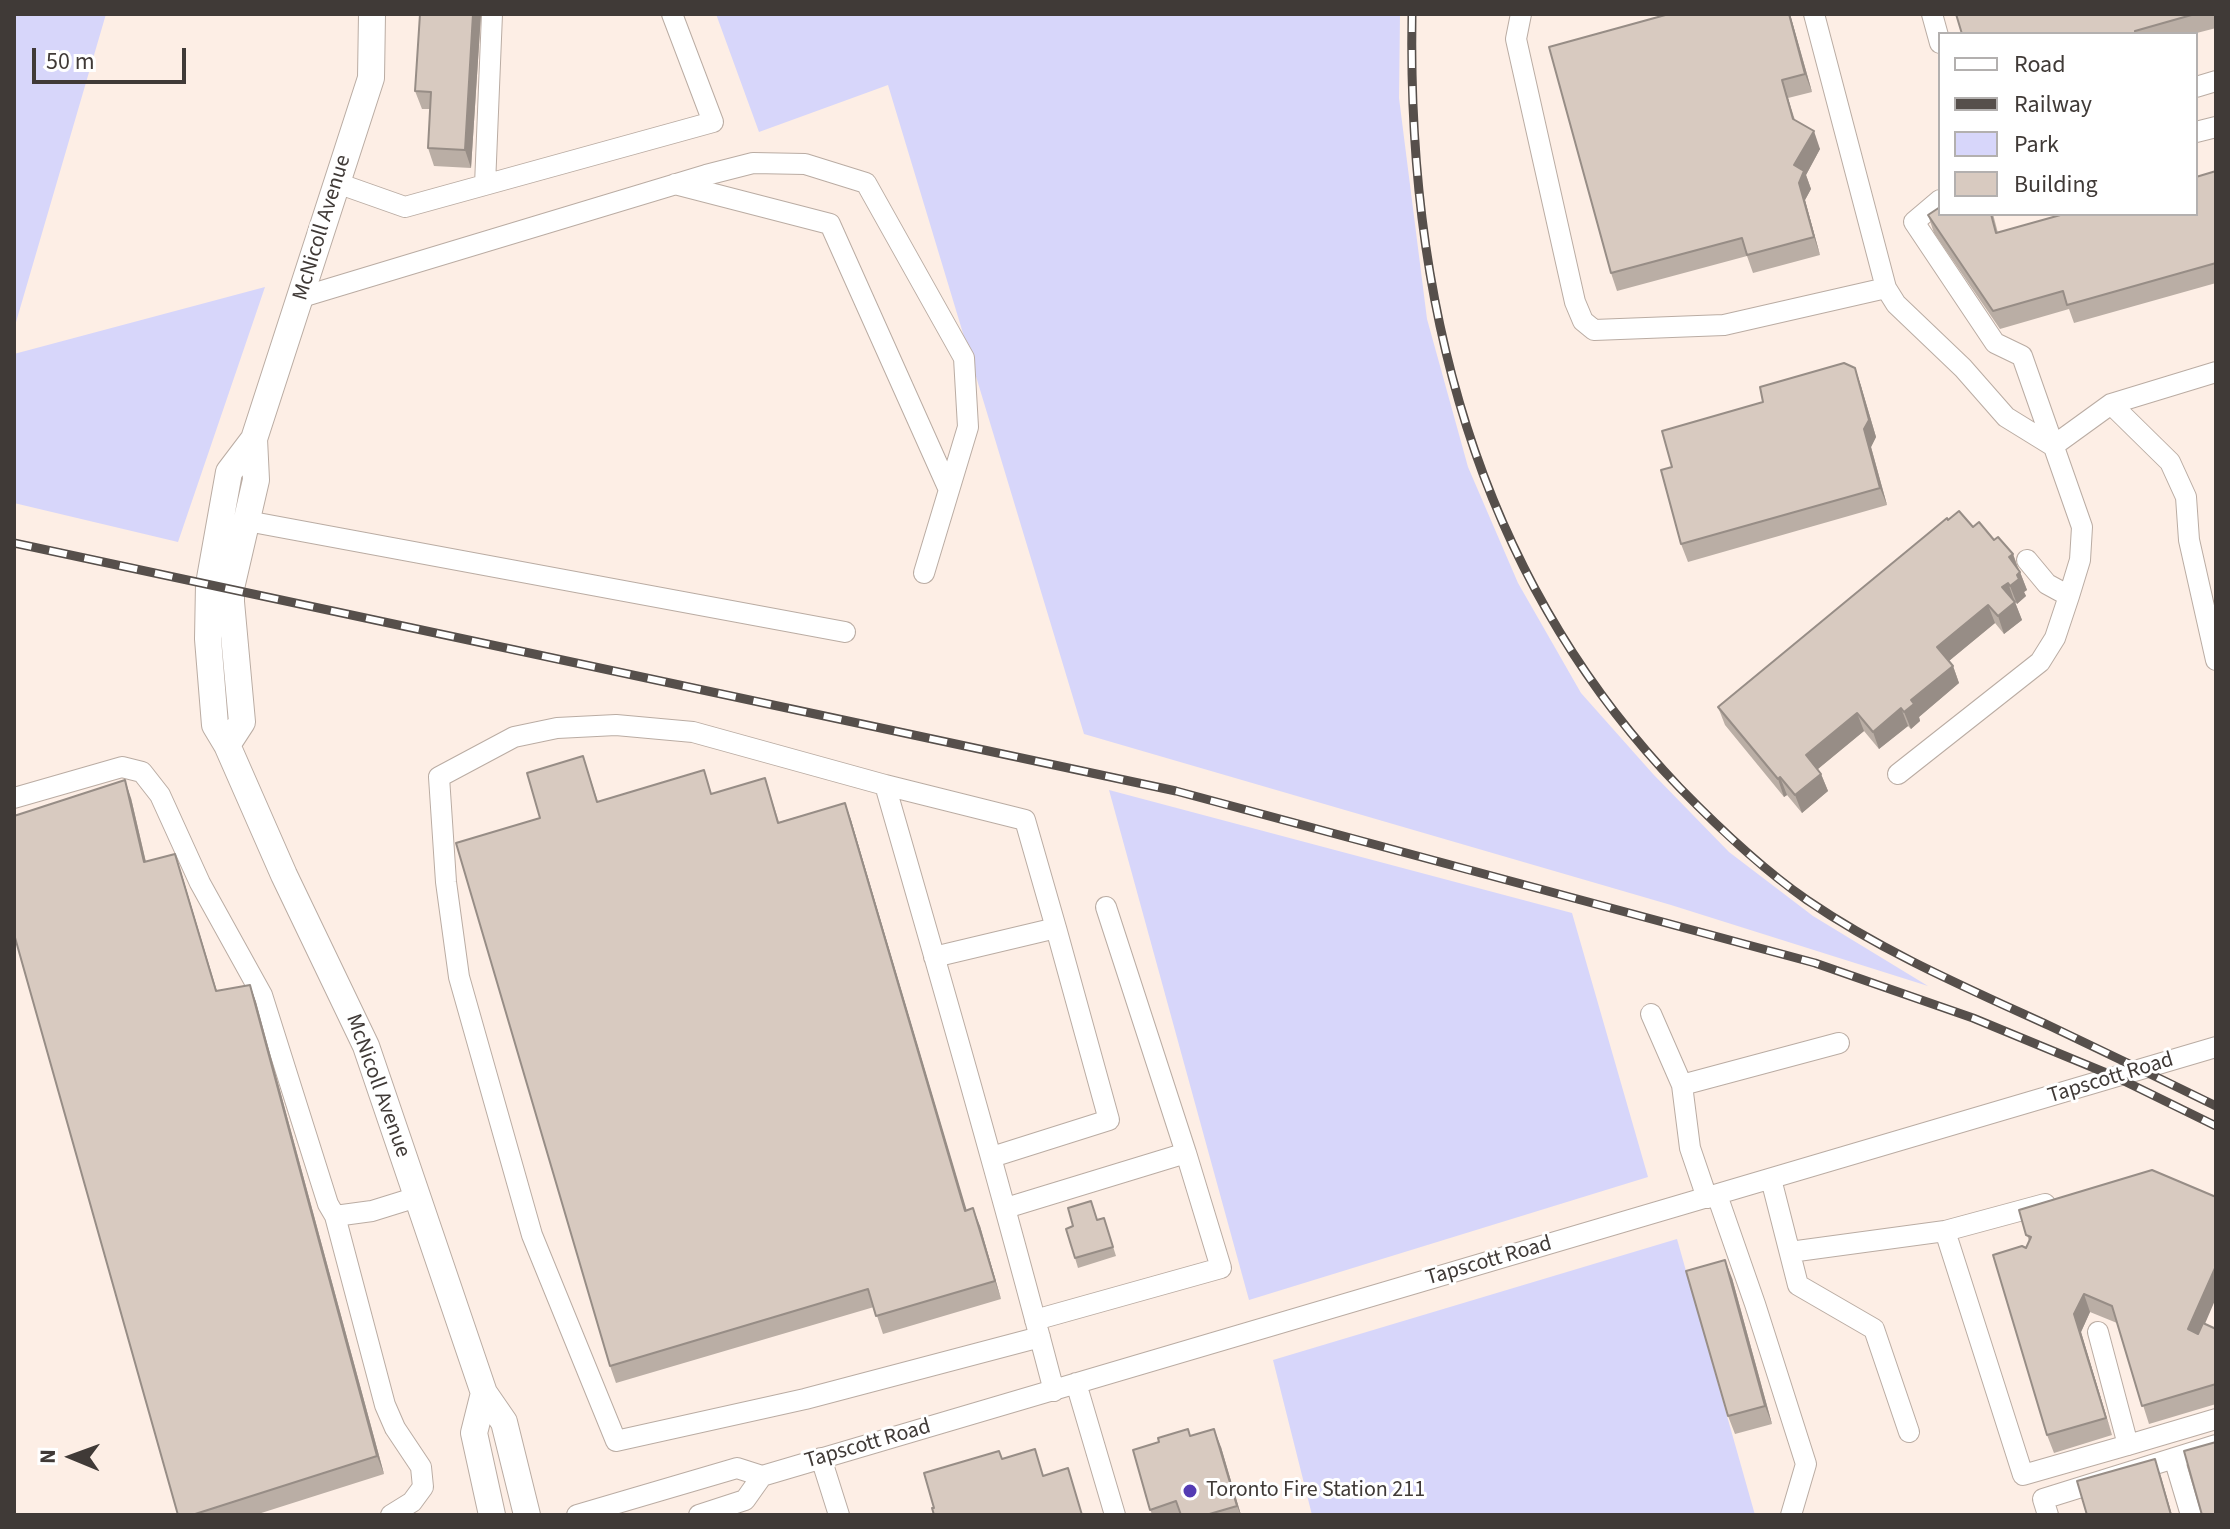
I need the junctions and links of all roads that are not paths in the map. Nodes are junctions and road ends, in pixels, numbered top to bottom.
1 (372, 14) edge
2 (492, 14) edge
3 (672, 14) edge
4 (1521, 14) edge
5 (1814, 14) edge
6 (1932, 14) edge
7 (1938, 36) edge
8 (337, 183) junction
9 (674, 184) junction
10 (485, 185) junction
11 (1938, 202) edge
12 (1886, 288) junction
13 (302, 297) junction
14 (2216, 372) edge
15 (2111, 404) junction
16 (254, 439) junction
17 (2053, 446) junction
18 (949, 490) junction
19 (247, 521) junction
20 (2027, 560) dead end
21 (924, 573) dead end
22 (2069, 596) junction
23 (845, 632) dead end
24 (2216, 660) edge
25 (227, 745) junction
26 (1898, 774) dead end
27 (885, 785) junction
28 (14, 798) edge
29 (1106, 907) dead end
30 (1056, 928) junction
31 (934, 957) junction
32 (1651, 1014) dead end
33 (1839, 1043) dead end
34 (2216, 1047) edge
35 (1682, 1085) junction
36 (1186, 1153) junction
37 (992, 1157) junction
38 (1771, 1179) junction
39 (1712, 1196) junction
40 (417, 1197) junction
41 (2062, 1199) edge
42 (1006, 1208) junction
43 (335, 1216) junction
44 (1945, 1231) junction
45 (1790, 1252) junction
46 (1038, 1328) junction
47 (2098, 1332) dead end
48 (1076, 1383) junction
49 (1054, 1391) junction
50 (484, 1393) junction
51 (2216, 1419) edge
52 (1909, 1432) dead end
53 (2128, 1445) junction
54 (2216, 1445) edge
55 (821, 1458) junction
56 (2174, 1458) junction
57 (762, 1476) junction
58 (391, 1515) edge
59 (492, 1515) edge
60 (527, 1515) edge
61 (577, 1515) edge
62 (699, 1515) edge
63 (839, 1515) edge
64 (1115, 1515) edge
65 (1791, 1515) edge
66 (2048, 1515) edge
67 (2191, 1515) edge

1 - 8 main road, McNicoll Avenue
2 - 10 street
3 - 10 street
4 - 12 street
5 - 12 street
6 - 7 street
8 - 10 street
8 - 13 main road, McNicoll Avenue
9 - 13 street
9 - 18 street
9 - 18 street
11 - 17 street
12 - 17 street
13 - 16 main road, McNicoll Avenue
14 - 15 street
15 - 17 street
15 - 24 street
16 - 19 main road, McNicoll Avenue
16 - 25 main road, McNicoll Avenue
17 - 22 street
18 - 21 street
19 - 23 street
19 - 25 main road, McNicoll Avenue
20 - 22 street
22 - 26 street
25 - 40 main road, McNicoll Avenue
27 - 30 street
27 - 31 street
27 - 46 street
28 - 43 street
29 - 36 street
30 - 31 street
30 - 37 street
31 - 37 street
32 - 35 street
33 - 35 street
34 - 38 street, Tapscott Road
35 - 39 street
36 - 42 street
36 - 46 street
37 - 42 street
38 - 39 street, Tapscott Road
38 - 45 street
39 - 48 street, Tapscott Road
39 - 65 street
40 - 43 street
40 - 50 main road, McNicoll Avenue
41 - 44 street
42 - 46 street
43 - 58 street
44 - 45 street
44 - 53 street
45 - 52 street
46 - 49 street
47 - 53 street
48 - 49 street, Tapscott Road
48 - 64 street
49 - 55 street, Tapscott Road
50 - 59 main road
50 - 60 main road, McNicoll Avenue
51 - 53 street
54 - 56 street
55 - 57 street, Tapscott Road
55 - 63 street
56 - 66 street
56 - 67 street
57 - 61 street, Tapscott Road
57 - 62 street, Tapscott Road

